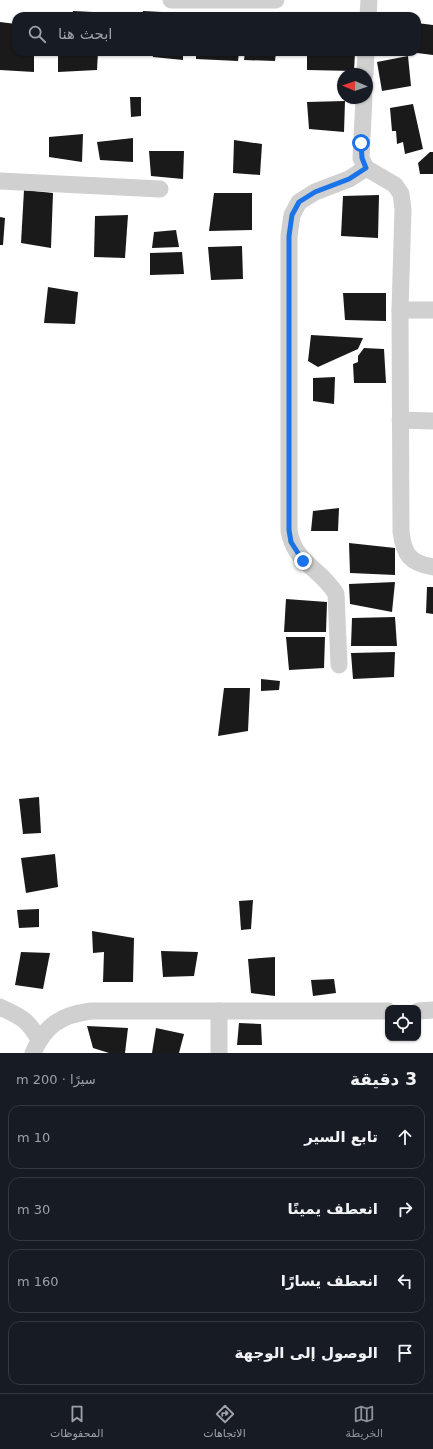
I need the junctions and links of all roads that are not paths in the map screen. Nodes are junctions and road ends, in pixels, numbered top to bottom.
1 (171, 0) edge
2 (276, 0) edge
3 (369, 0) edge
4 (368, 12) edge
5 (366, 56) edge
6 (365, 68) edge
7 (364, 104) edge
8 (366, 168) junction
9 (0, 181) edge
10 (160, 189) dead end
11 (400, 310) junction
12 (433, 310) edge
13 (400, 420) junction
14 (433, 421) edge
15 (433, 567) edge
16 (339, 665) dead end
17 (0, 1008) edge
18 (433, 1010) edge
19 (385, 1011) edge
20 (421, 1011) edge
21 (219, 1012) junction
22 (36, 1046) edge
23 (219, 1053) edge

1 - 2 street
3 - 4 street
5 - 6 street
7 - 8 street
8 - 11 street
8 - 16 street
9 - 10 street
11 - 12 street
11 - 13 street
13 - 14 street
13 - 15 street
17 - 22 street
18 - 20 street
19 - 21 street
21 - 22 street
21 - 23 street

